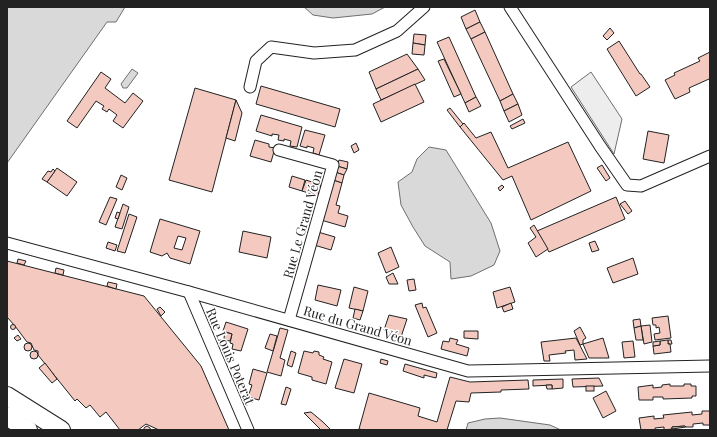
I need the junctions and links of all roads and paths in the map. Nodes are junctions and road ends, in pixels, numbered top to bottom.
1 (424, 7) edge
2 (510, 7) edge
3 (250, 87) dead end
4 (280, 150) dead end
5 (710, 156) edge
6 (7, 242) edge
7 (189, 292) junction
8 (289, 320) junction
9 (710, 366) edge
10 (7, 396) edge
11 (7, 416) edge
12 (28, 430) edge
13 (61, 430) edge
14 (248, 430) edge

1 - 3 street
2 - 5 street
4 - 8 street, Rue Le Grand Véon
6 - 7 street, Rue du Grand Véon
7 - 8 street, Rue du Grand Véon
7 - 14 street, Rue Louis Poterat
8 - 9 street, Rue du Grand Véon
10 - 13 main road
11 - 12 main road

